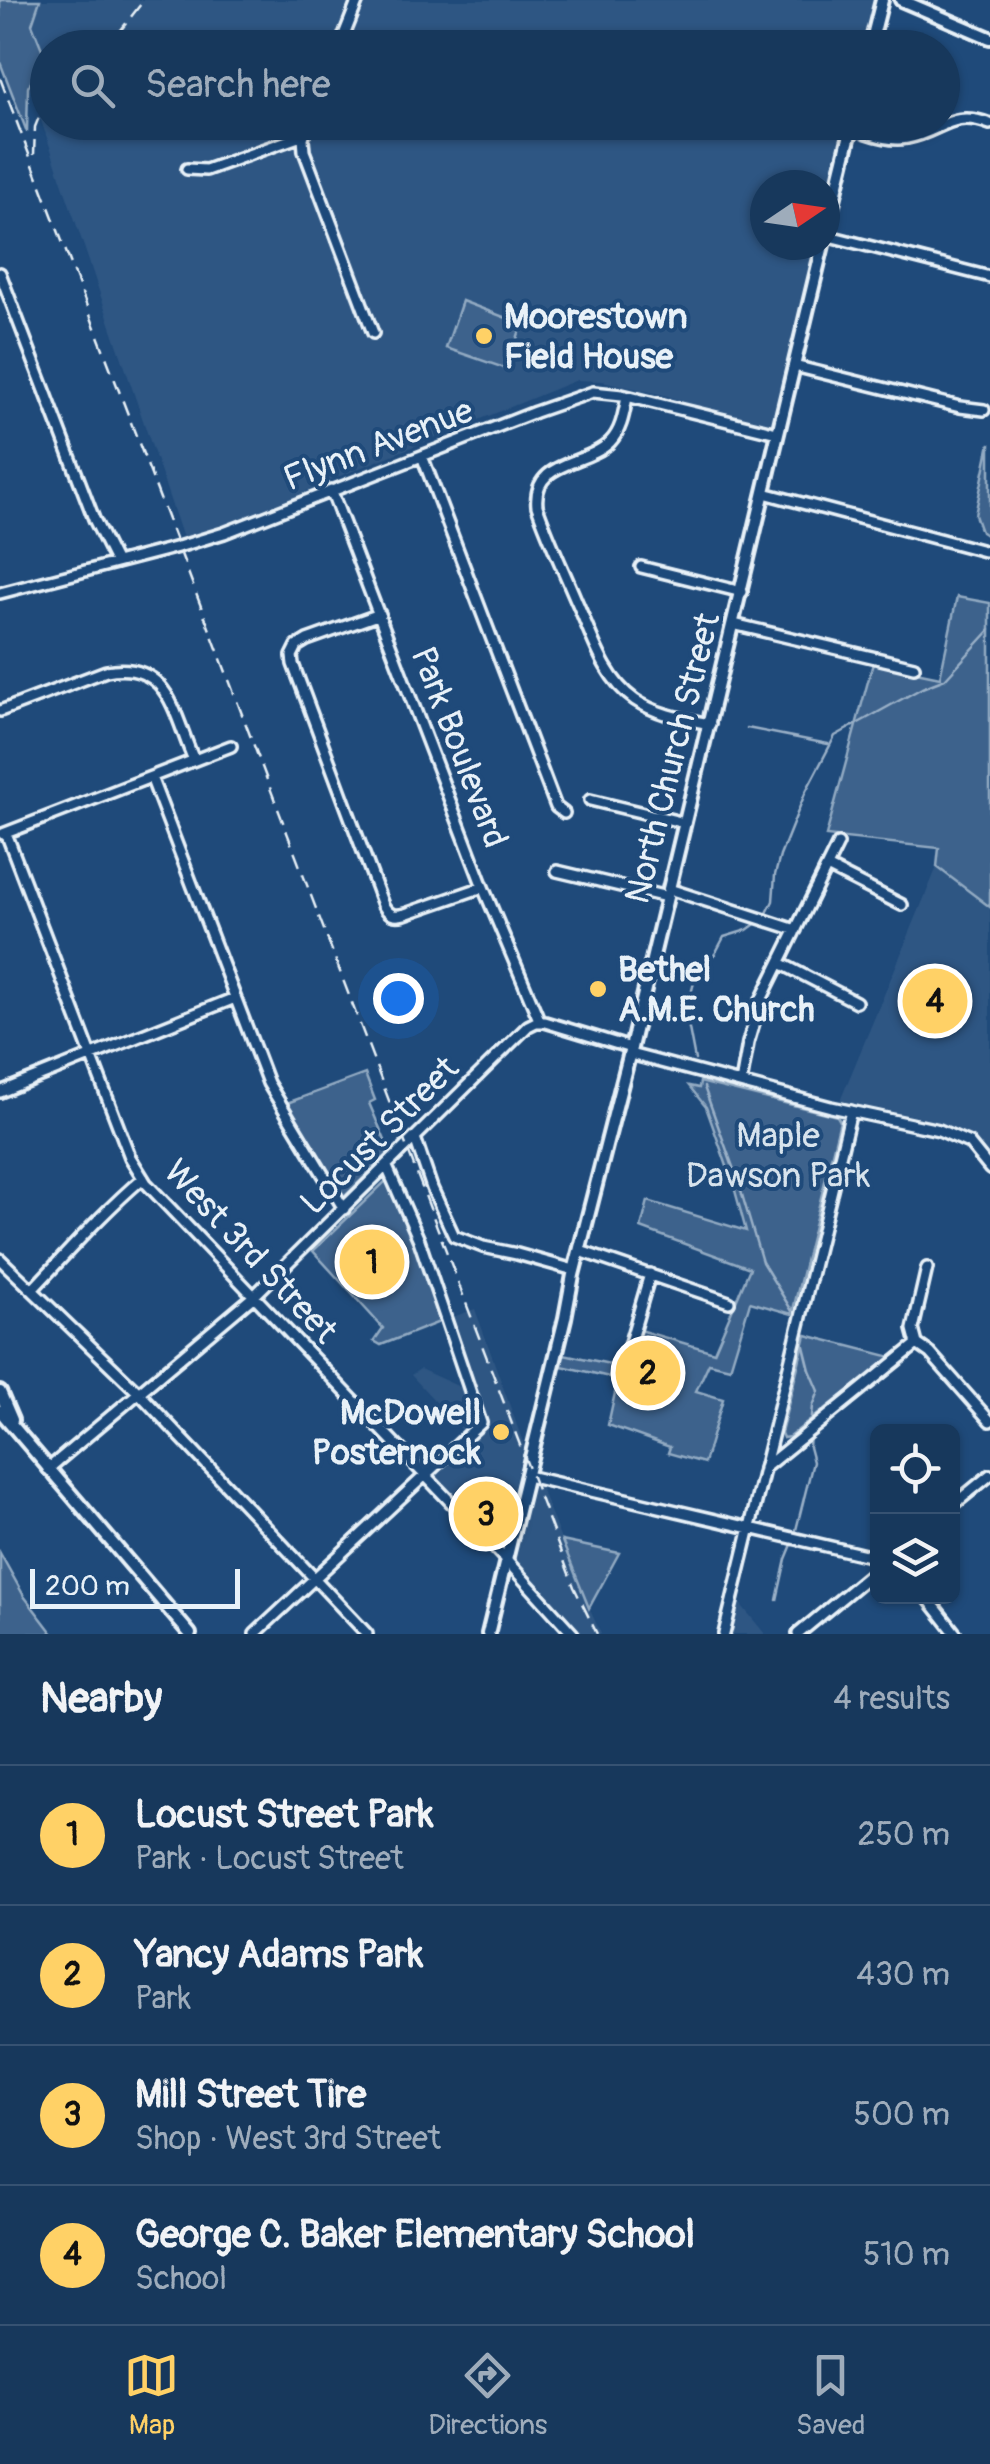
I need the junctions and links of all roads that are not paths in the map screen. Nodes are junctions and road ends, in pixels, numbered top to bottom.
1 (358, 0) edge
2 (882, 0) edge
3 (901, 0) edge
4 (346, 30) edge
5 (874, 30) edge
6 (990, 38) edge
7 (960, 118) edge
8 (990, 124) edge
9 (288, 140) edge
10 (303, 140) edge
11 (849, 140) edge
12 (188, 169) dead end
13 (840, 177) edge
14 (840, 240) edge
15 (820, 260) edge
16 (0, 273) edge
17 (990, 276) edge
18 (372, 332) dead end
19 (794, 366) junction
20 (628, 397) junction
21 (984, 410) dead end
22 (778, 432) junction
23 (422, 456) junction
24 (331, 490) junction
25 (764, 494) junction
26 (984, 551) dead end
27 (116, 563) junction
28 (642, 567) dead end
29 (0, 580) edge
30 (2, 592) edge
31 (742, 592) junction
32 (380, 614) junction
33 (734, 624) junction
34 (914, 667) dead end
35 (0, 712) edge
36 (710, 724) junction
37 (231, 746) dead end
38 (194, 760) junction
39 (151, 777) junction
40 (590, 800) dead end
41 (564, 813) dead end
42 (685, 823) junction
43 (3, 834) edge
44 (838, 844) dead end
45 (827, 867) junction
46 (557, 871) dead end
47 (483, 886) junction
48 (668, 893) junction
49 (902, 906) dead end
50 (796, 930) junction
51 (780, 963) junction
52 (236, 998) junction
53 (856, 1002) dead end
54 (540, 1022) junction
55 (630, 1051) junction
56 (92, 1056) junction
57 (741, 1083) junction
58 (0, 1092) edge
59 (851, 1111) junction
60 (415, 1138) junction
61 (387, 1167) junction
62 (990, 1169) edge
63 (143, 1178) junction
64 (344, 1209) junction
65 (580, 1251) junction
66 (0, 1259) edge
67 (927, 1268) dead end
68 (574, 1270) junction
69 (650, 1274) junction
70 (32, 1290) junction
71 (254, 1296) junction
72 (729, 1302) dead end
73 (917, 1344) junction
74 (620, 1377) dead end
75 (0, 1392) edge
76 (140, 1394) junction
77 (0, 1411) edge
78 (990, 1422) edge
79 (16, 1430) junction
80 (772, 1435) junction
81 (791, 1447) junction
82 (48, 1469) junction
83 (764, 1469) junction
84 (426, 1475) junction
85 (526, 1476) junction
86 (990, 1476) edge
87 (960, 1500) edge
88 (748, 1529) junction
89 (870, 1556) edge
90 (506, 1560) junction
91 (870, 1575) edge
92 (316, 1579) junction
93 (932, 1604) edge
94 (190, 1634) edge
95 (255, 1634) edge
96 (367, 1634) edge
97 (488, 1634) edge
98 (573, 1634) edge
99 (724, 1634) edge
100 (798, 1634) edge
101 (956, 1634) edge

1 - 4 street
2 - 5 main road
3 - 6 main road
7 - 8 street
9 - 12 street
10 - 18 street
11 - 13 main road
14 - 17 street
15 - 19 main road, North Church Street
16 - 27 street
19 - 21 street
19 - 22 main road, North Church Street
20 - 22 street, Flynn Avenue
20 - 23 street, Flynn Avenue
20 - 36 street
22 - 25 main road, North Church Street
23 - 24 street, Flynn Avenue
23 - 41 street
24 - 27 street, Flynn Avenue
24 - 32 street, Park Boulevard
25 - 26 street
25 - 31 main road, North Church Street
27 - 30 street, Flynn Avenue
28 - 31 street
29 - 30 street
31 - 33 main road, North Church Street
32 - 47 street, Park Boulevard
32 - 47 street
33 - 34 street
33 - 36 main road, North Church Street
35 - 38 street
36 - 42 main road, North Church Street
37 - 38 street
38 - 39 street
39 - 43 street
39 - 52 street
40 - 42 street
42 - 48 main road, North Church Street
43 - 56 street, West 3rd Street
44 - 45 street
45 - 49 street
45 - 50 street
46 - 48 street
47 - 54 street, Park Boulevard
48 - 50 street
48 - 55 main road, North Church Street
50 - 51 street
51 - 53 street
51 - 57 street
52 - 56 street
52 - 64 street
54 - 55 street
54 - 60 street, Locust Street
55 - 57 street
55 - 65 main road, North Church Street
56 - 58 street
56 - 63 street, West 3rd Street
57 - 59 street
59 - 62 street
59 - 80 street
60 - 61 street, Locust Street
60 - 68 street
61 - 64 street, Locust Street
61 - 84 street
63 - 70 street
63 - 71 street, West 3rd Street
64 - 71 street, Locust Street
65 - 68 main road, North Church Street
65 - 69 street
66 - 70 street
67 - 73 street
68 - 85 main road, North Church Street
69 - 72 street
69 - 74 street
70 - 76 street
71 - 76 street, Locust Street
71 - 84 street, West 3rd Street
73 - 78 street
73 - 81 street
75 - 79 main road
76 - 82 street, Locust Street
76 - 92 street
77 - 79 main road
79 - 82 main road
80 - 81 street
80 - 83 street
81 - 83 street
82 - 94 main road
83 - 88 street
84 - 90 street, West 3rd Street
84 - 92 street
85 - 88 street
85 - 90 main road, North Church Street
86 - 87 street
88 - 89 street
88 - 99 street
90 - 97 main road, North Church Street
90 - 98 street, West 3rd Street
91 - 100 street
92 - 95 street
92 - 96 street
93 - 101 street

